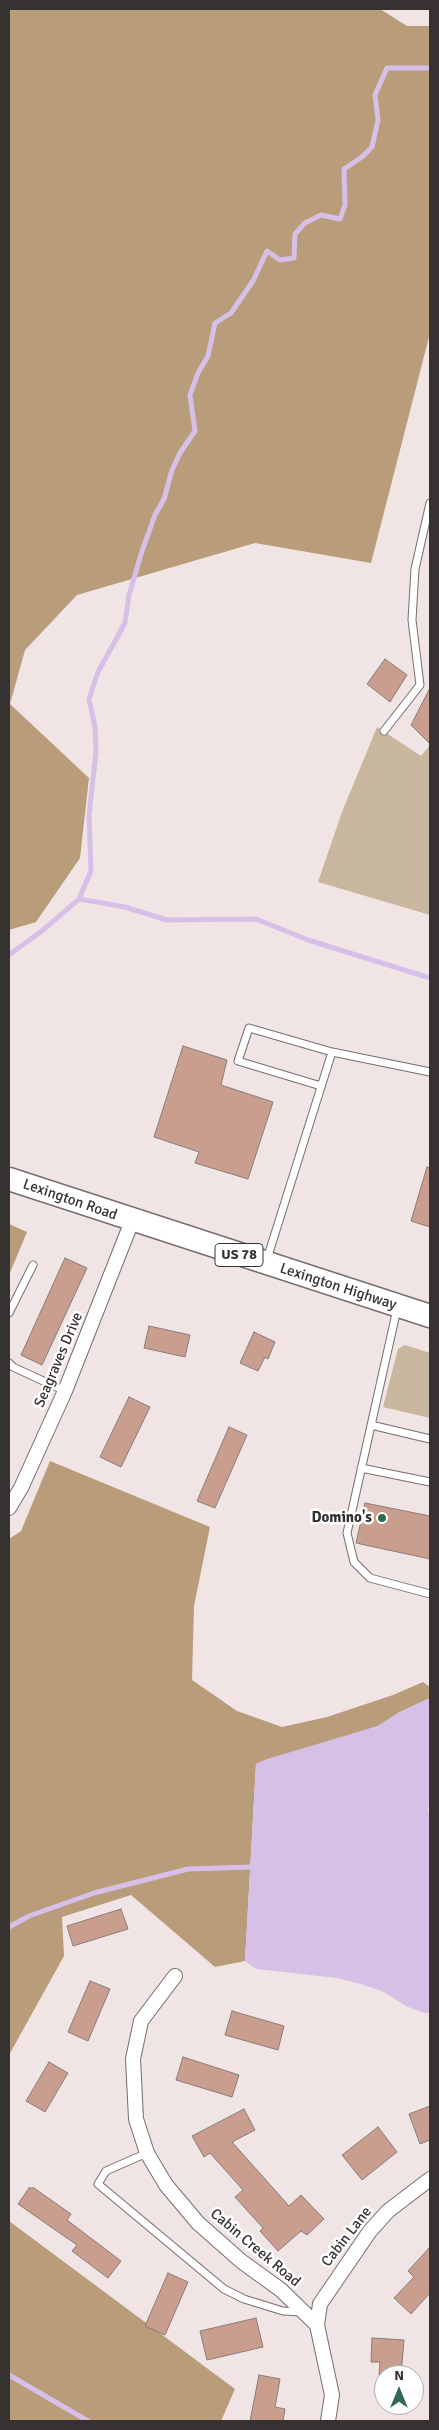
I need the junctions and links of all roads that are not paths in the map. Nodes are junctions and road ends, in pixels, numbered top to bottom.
1 (430, 503) edge
2 (384, 731) dead end
3 (332, 1052) junction
4 (430, 1072) edge
5 (321, 1086) junction
6 (9, 1180) edge
7 (132, 1221) junction
8 (266, 1264) junction
9 (33, 1265) dead end
10 (397, 1306) junction
11 (9, 1313) edge
12 (430, 1316) edge
13 (9, 1363) edge
14 (65, 1391) junction
15 (371, 1425) junction
16 (430, 1439) edge
17 (361, 1468) junction
18 (430, 1482) edge
19 (9, 1508) edge
20 (430, 1594) edge
21 (174, 1976) dead end
22 (147, 2153) junction
23 (430, 2179) edge
24 (304, 2312) junction
25 (317, 2325) junction
26 (328, 2421) edge

1 - 2 lane
3 - 4 lane
3 - 5 lane
3 - 5 lane
5 - 8 lane
6 - 7 highway, Lexington Road / US 78
7 - 8 highway, Lexington Highway / US 78
7 - 14 street, Seagraves Drive
8 - 10 highway, Lexington Highway / US 78
9 - 11 lane
10 - 12 highway, Lexington Highway / US 78
10 - 15 lane
13 - 14 lane
14 - 19 street, Seagraves Drive
15 - 16 lane
15 - 17 lane
17 - 18 lane
17 - 20 lane
21 - 22 street, Cabin Creek Road
22 - 24 street, Cabin Creek Road
22 - 24 lane
23 - 25 street, Cabin Lane
24 - 25 street, Cabin Creek Road
25 - 26 street, Cabin Lane

